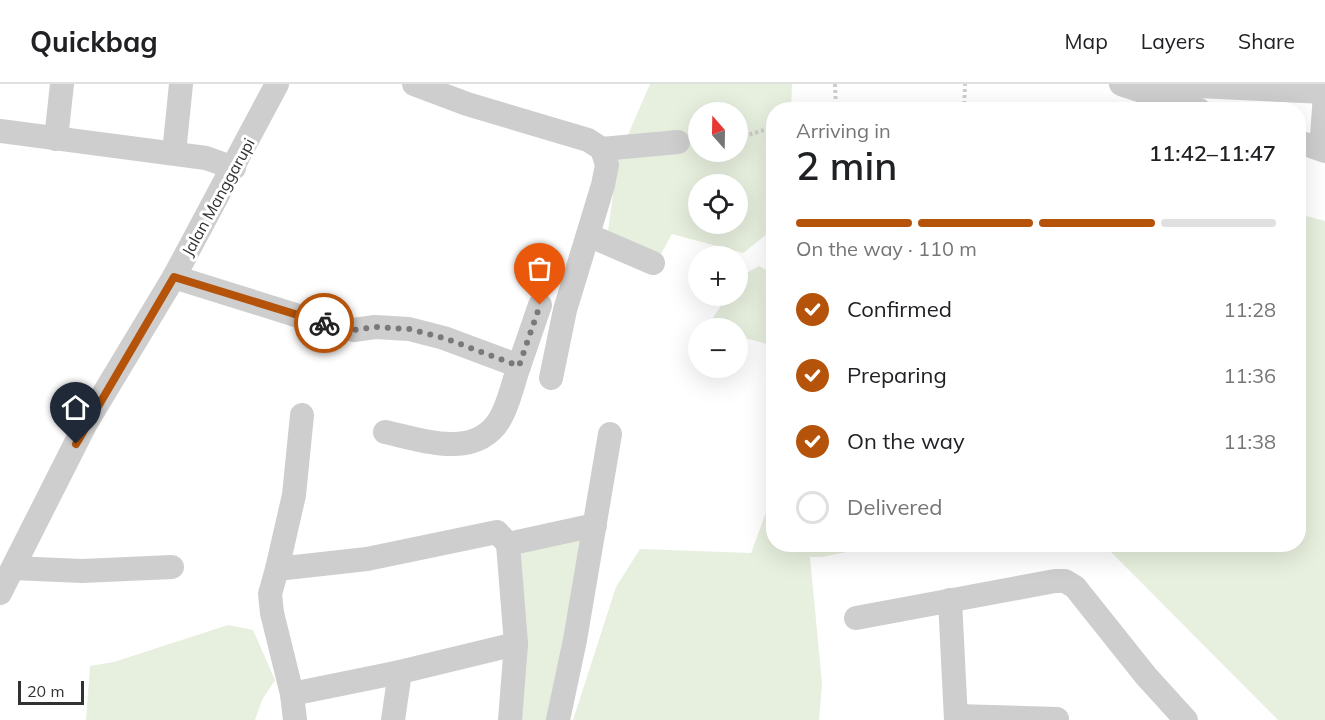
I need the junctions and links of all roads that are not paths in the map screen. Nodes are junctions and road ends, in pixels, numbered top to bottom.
1 (62, 84) edge
2 (181, 84) edge
3 (277, 84) edge
4 (414, 84) edge
5 (1121, 84) edge
6 (1153, 84) edge
7 (1325, 93) edge
8 (1175, 102) edge
9 (0, 131) edge
10 (56, 140) junction
11 (678, 142) dead end
12 (1315, 147) edge
13 (602, 149) junction
14 (174, 153) junction
15 (234, 168) junction
16 (588, 236) junction
17 (653, 263) dead end
18 (174, 277) junction
19 (540, 305) dead end
20 (519, 366) junction
21 (551, 378) dead end
22 (302, 415) dead end
23 (386, 432) dead end
24 (610, 434) dead end
25 (595, 525) junction
26 (508, 544) junction
27 (172, 567) dead end
28 (13, 568) junction
29 (277, 570) junction
30 (0, 593) edge
31 (950, 600) junction
32 (856, 618) dead end
33 (516, 644) junction
34 (400, 672) junction
35 (292, 694) junction
36 (956, 718) edge
37 (1057, 719) edge
38 (295, 720) edge
39 (393, 720) edge
40 (510, 720) edge
41 (558, 720) edge
42 (1186, 720) edge

1 - 10 street
2 - 14 street
3 - 15 street, Jalan Manggarupi
4 - 13 street
5 - 8 street
6 - 7 street
7 - 12 street
9 - 10 street
10 - 14 street
11 - 13 street
13 - 16 street
14 - 15 street
15 - 18 street, Jalan Manggarupi
16 - 17 street
16 - 21 street
18 - 20 street
18 - 28 street, Jalan Manggarupi
19 - 20 street
20 - 23 street
22 - 29 street
24 - 25 street
25 - 26 street
25 - 41 street
26 - 29 street
26 - 33 street
27 - 28 street
28 - 30 street, Jalan Manggarupi
29 - 35 street
31 - 32 street
31 - 36 street
31 - 42 street
33 - 34 street
33 - 40 street
34 - 35 street
34 - 39 street
35 - 38 street
36 - 37 street

